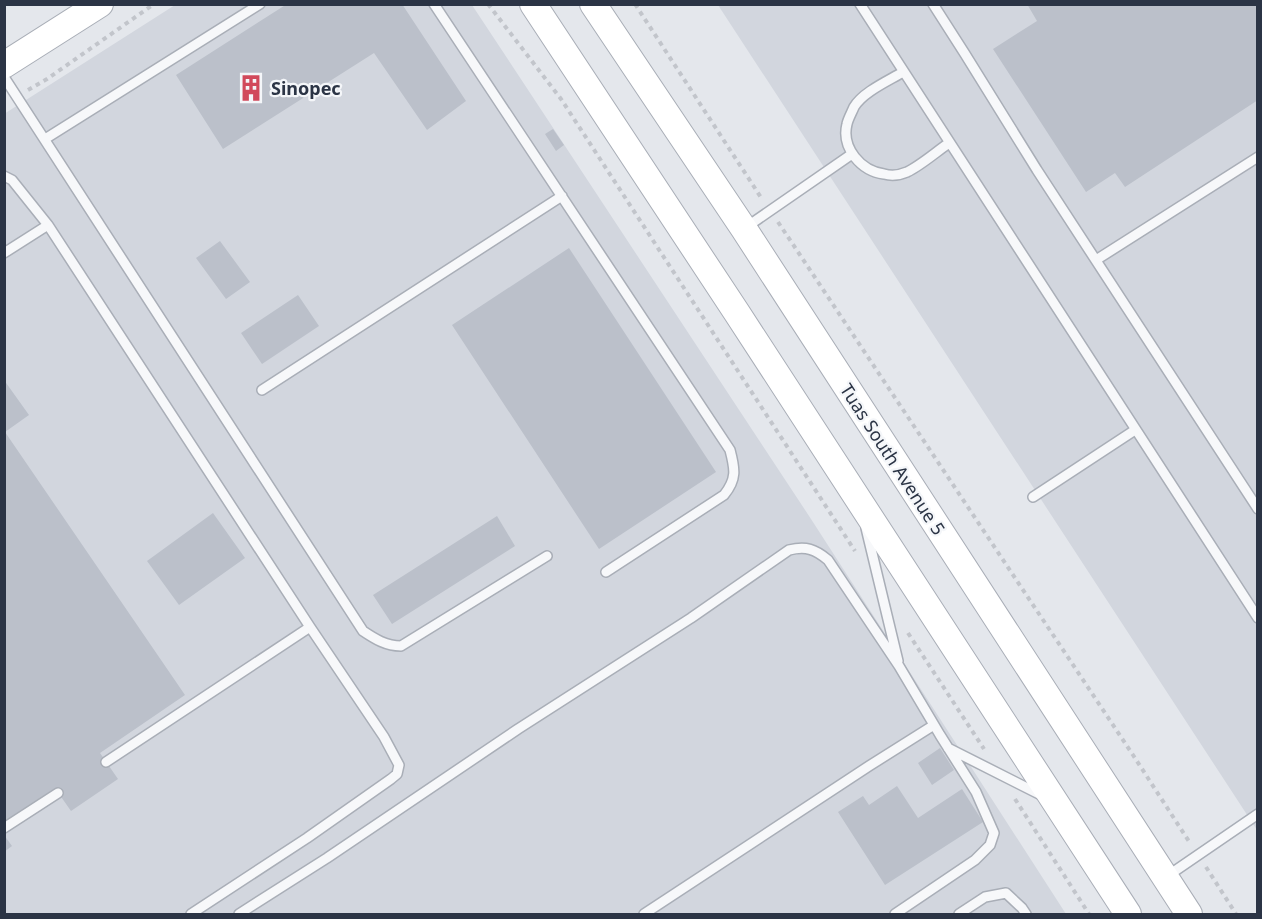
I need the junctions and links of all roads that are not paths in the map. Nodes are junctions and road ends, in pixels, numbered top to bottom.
1 (100, 4) edge
2 (260, 4) edge
3 (434, 4) edge
4 (533, 4) edge
5 (593, 4) edge
6 (860, 4) edge
7 (933, 4) edge
8 (4, 65) edge
9 (903, 72) junction
10 (4, 77) edge
11 (45, 139) junction
12 (949, 143) junction
13 (852, 154) junction
14 (1257, 157) edge
15 (4, 176) edge
16 (562, 196) junction
17 (48, 225) junction
18 (744, 229) junction
19 (4, 253) edge
20 (1096, 260) junction
21 (262, 390) dead end
22 (1135, 430) junction
23 (1033, 497) dead end
24 (861, 504) junction
25 (1257, 509) edge
26 (547, 556) dead end
27 (606, 572) dead end
28 (1257, 618) edge
29 (310, 627) junction
30 (899, 666) junction
31 (934, 725) junction
32 (948, 748) junction
33 (106, 762) dead end
34 (58, 793) dead end
35 (1056, 802) junction
36 (1257, 814) edge
37 (4, 828) edge
38 (1165, 878) junction
39 (191, 915) edge
40 (239, 915) edge
41 (644, 915) edge
42 (895, 915) edge
43 (959, 915) edge
44 (1026, 915) edge
45 (1128, 915) edge
46 (1189, 915) edge

1 - 8 street
2 - 11 lane
3 - 16 lane
4 - 24 street
5 - 18 street, Tuas South Avenue 5
6 - 9 lane
7 - 20 lane
9 - 12 lane
9 - 13 lane
10 - 11 lane
11 - 26 lane
12 - 13 lane
12 - 22 lane
13 - 18 lane
14 - 20 lane
15 - 17 lane
16 - 21 lane
16 - 27 lane
17 - 19 lane
17 - 29 lane
18 - 38 street, Tuas South Avenue 5
20 - 25 lane
22 - 23 lane
22 - 28 lane
24 - 30 lane
24 - 35 street
29 - 33 lane
29 - 39 lane
30 - 31 lane
30 - 40 lane
31 - 32 lane
31 - 41 lane
32 - 35 lane
32 - 42 lane
34 - 37 lane
35 - 45 street
36 - 38 lane
38 - 46 street, Tuas South Avenue 5
43 - 44 lane

